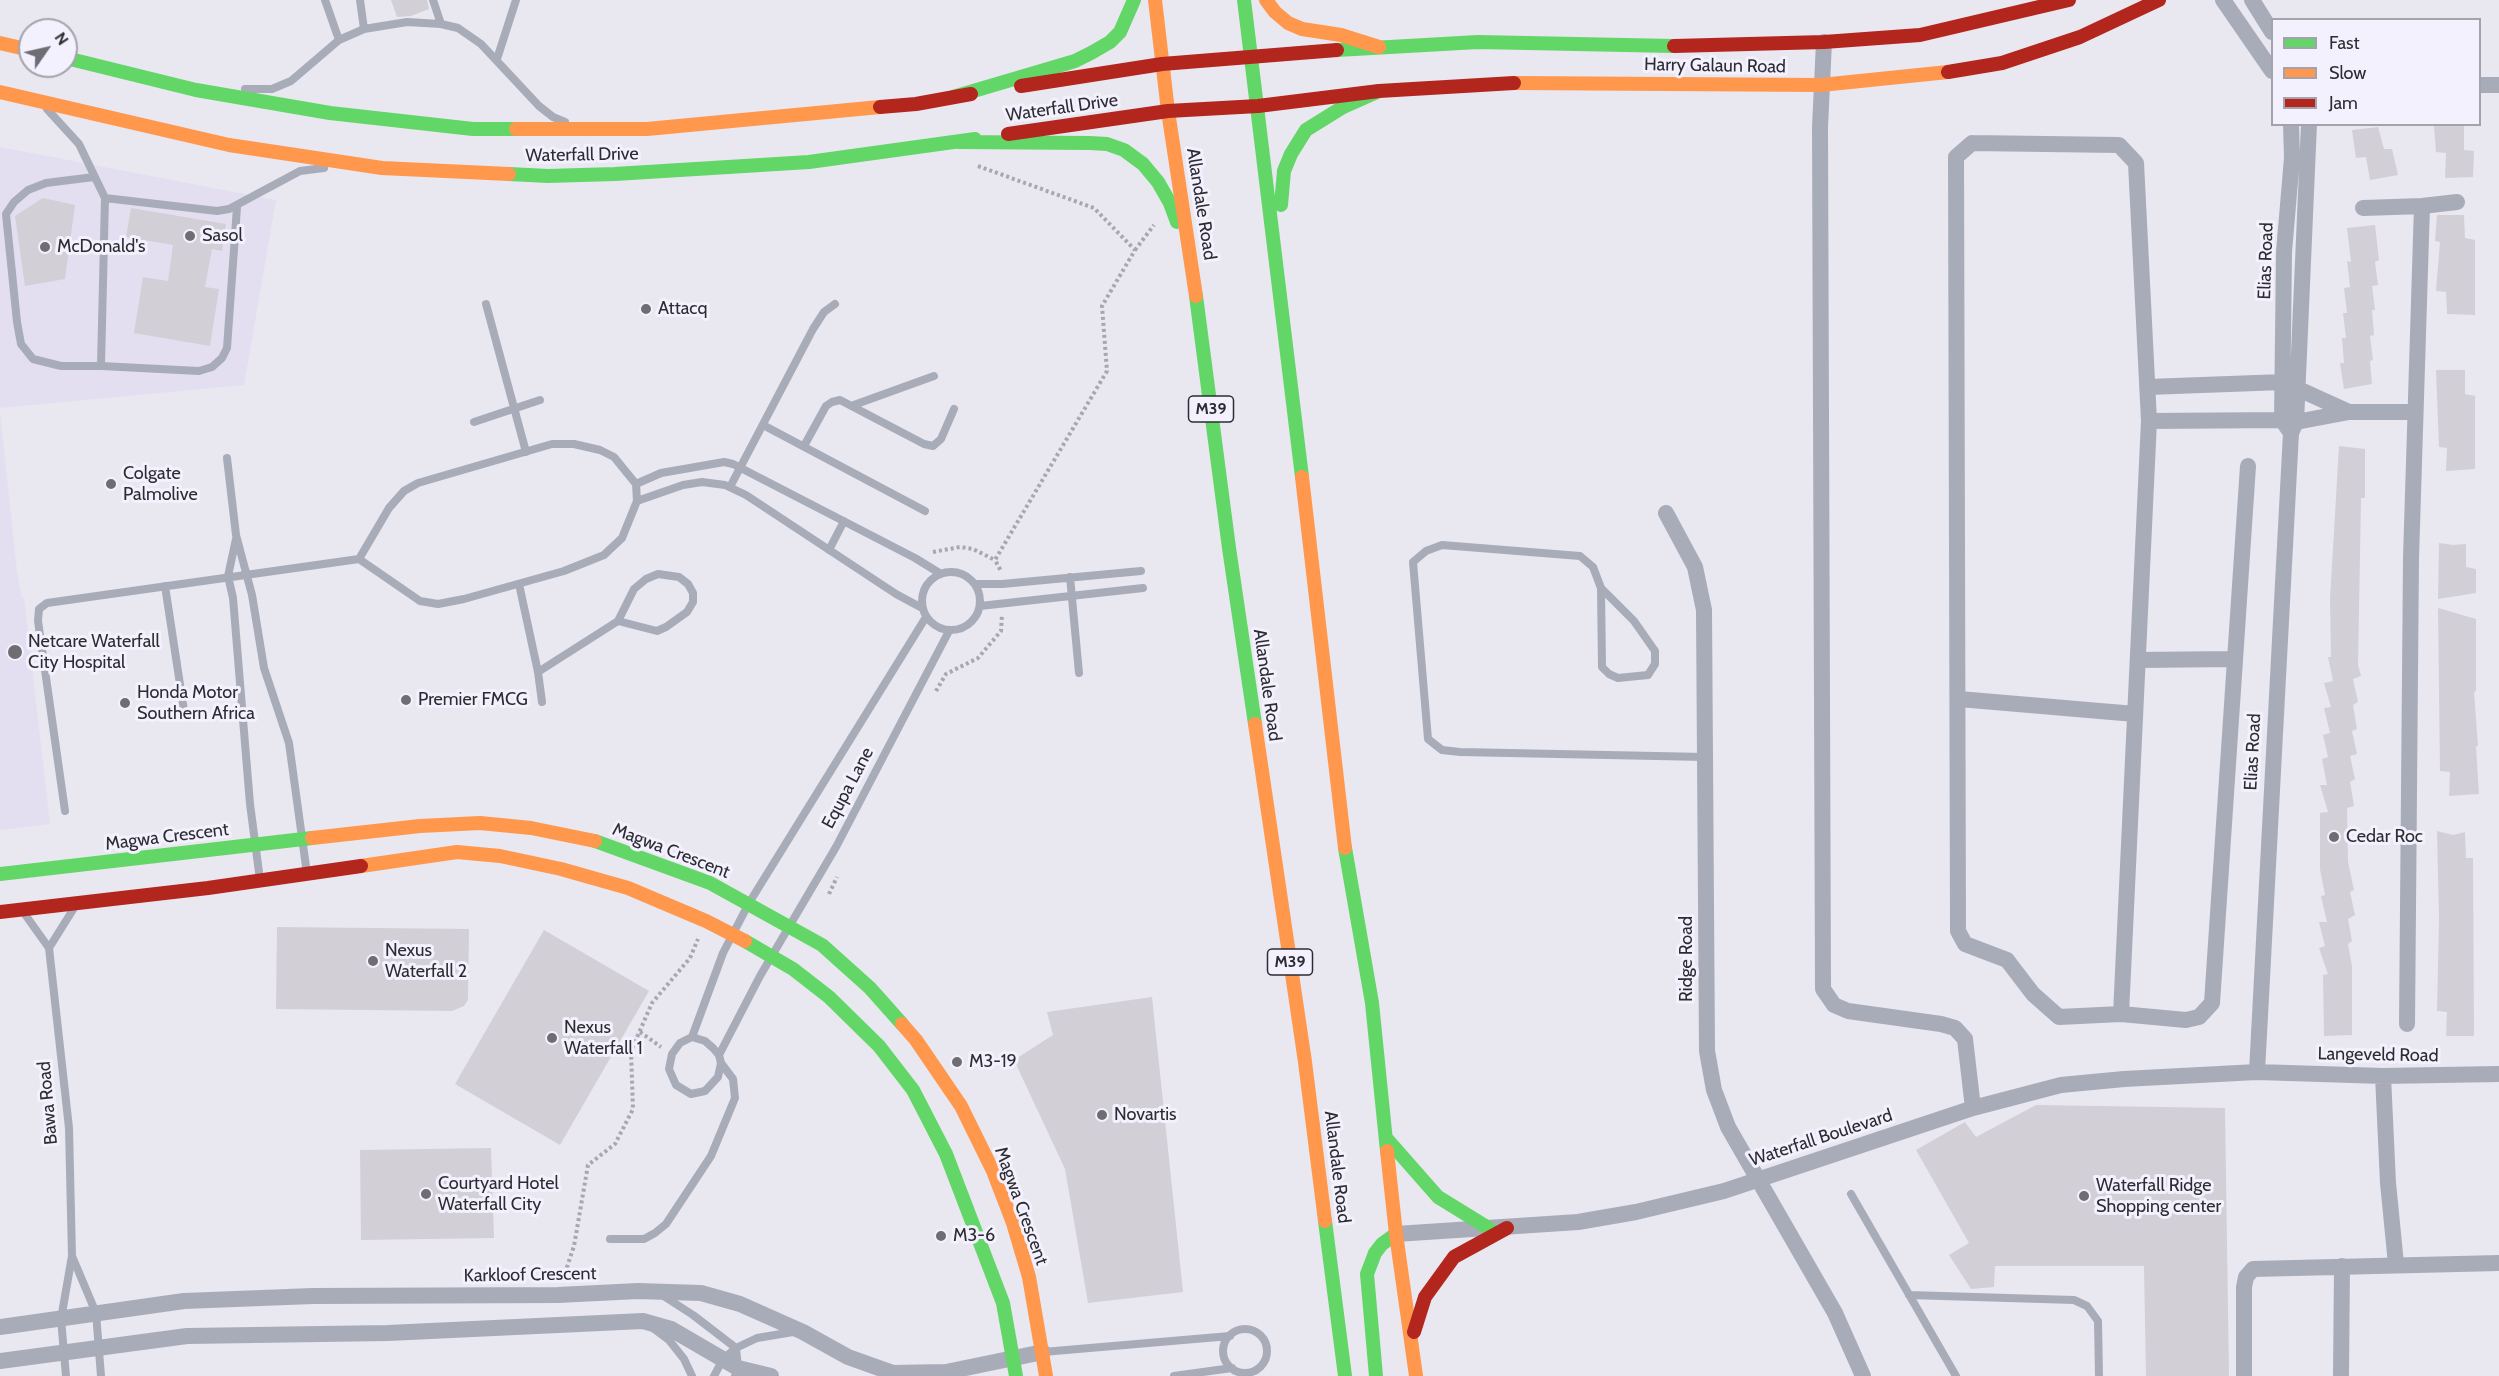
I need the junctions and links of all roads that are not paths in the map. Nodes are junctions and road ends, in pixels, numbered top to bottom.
1 (325, 0) edge
2 (360, 0) edge
3 (433, 0) edge
4 (516, 0) edge
5 (1134, 0) edge
6 (1155, 0) edge
7 (1244, 0) edge
8 (1266, 0) edge
9 (2068, 0) edge
10 (2158, 0) edge
11 (2223, 0) edge
12 (2252, 0) edge
13 (441, 24) junction
14 (364, 29) junction
15 (2271, 30) edge
16 (339, 40) junction
17 (1824, 42) junction
18 (0, 43) edge
19 (18, 47) edge
20 (1379, 47) junction
21 (1251, 57) junction
22 (497, 59) junction
23 (78, 61) edge
24 (1162, 64) junction
25 (2271, 70) edge
26 (1821, 85) junction
27 (2481, 85) edge
28 (2499, 85) edge
29 (196, 90) junction
30 (1379, 91) junction
31 (0, 92) edge
32 (953, 97) junction
33 (40, 102) junction
34 (1257, 106) junction
35 (1168, 111) junction
36 (2291, 126) edge
37 (2309, 126) edge
38 (582, 129) junction
39 (958, 141) junction
40 (382, 168) junction
41 (94, 177) junction
42 (105, 198) junction
43 (2457, 202) dead end
44 (237, 207) junction
45 (2422, 207) junction
46 (2363, 208) dead end
47 (1277, 259) junction
48 (1193, 270) junction
49 (486, 304) dead end
50 (835, 304) dead end
51 (100, 366) junction
52 (934, 376) dead end
53 (2290, 385) junction
54 (2148, 387) junction
55 (540, 400) dead end
56 (851, 406) junction
57 (513, 409) junction
58 (954, 409) dead end
59 (2349, 412) junction
60 (2415, 412) junction
61 (2149, 421) junction
62 (474, 422) dead end
63 (763, 425) junction
64 (2290, 425) junction
65 (804, 446) junction
66 (526, 453) junction
67 (228, 458) dead end
68 (2248, 466) dead end
69 (741, 467) junction
70 (636, 484) junction
71 (730, 487) junction
72 (638, 501) junction
73 (925, 511) dead end
74 (1666, 513) dead end
75 (844, 521) junction
76 (237, 535) junction
77 (829, 550) junction
78 (359, 559) junction
79 (1141, 570) dead end
80 (940, 574) junction
81 (248, 575) junction
82 (228, 576) junction
83 (1070, 577) junction
84 (519, 584) junction
85 (975, 584) junction
86 (165, 586) junction
87 (1143, 588) dead end
88 (1601, 588) junction
89 (1072, 596) junction
90 (980, 606) junction
91 (922, 608) junction
92 (926, 617) junction
93 (618, 621) junction
94 (949, 631) junction
95 (2235, 659) junction
96 (2138, 660) junction
97 (538, 672) junction
98 (1079, 673) dead end
99 (1959, 699) junction
100 (542, 702) dead end
101 (2135, 714) junction
102 (185, 717) dead end
103 (1705, 757) junction
104 (65, 811) dead end
105 (303, 839) junction
106 (256, 844) junction
107 (0, 874) edge
108 (307, 874) junction
109 (260, 881) junction
110 (77, 903) junction
111 (749, 903) junction
112 (22, 910) junction
113 (0, 912) edge
114 (790, 928) junction
115 (733, 934) junction
116 (49, 948) junction
117 (772, 958) junction
118 (2121, 1014) junction
119 (2407, 1024) dead end
120 (692, 1037) junction
121 (720, 1059) junction
122 (2257, 1072) junction
123 (2499, 1074) edge
124 (2383, 1076) junction
125 (1973, 1108) junction
126 (1386, 1139) junction
127 (1760, 1179) junction
128 (1851, 1194) dead end
129 (1507, 1228) junction
130 (1490, 1229) junction
131 (1396, 1234) junction
132 (610, 1239) dead end
133 (72, 1256) junction
134 (2499, 1263) edge
135 (2396, 1264) junction
136 (2342, 1266) junction
137 (657, 1292) junction
138 (1909, 1296) junction
139 (96, 1313) junction
140 (61, 1319) junction
141 (643, 1321) junction
142 (0, 1327) edge
143 (802, 1332) junction
144 (1230, 1336) junction
145 (1412, 1338) junction
146 (99, 1348) junction
147 (736, 1348) junction
148 (64, 1352) junction
149 (1043, 1352) junction
150 (1013, 1358) junction
151 (0, 1361) edge
152 (732, 1368) edge
153 (1232, 1368) junction
154 (66, 1376) edge
155 (101, 1376) edge
156 (692, 1376) edge
157 (714, 1376) edge
158 (771, 1376) edge
159 (1016, 1376) edge
160 (1046, 1376) edge
161 (1174, 1376) edge
162 (1345, 1376) edge
163 (1376, 1376) edge
164 (1416, 1376) edge
165 (1863, 1376) edge
166 (1956, 1376) edge
167 (2099, 1376) edge
168 (2244, 1376) edge
169 (2341, 1376) edge

1 - 16 lane
2 - 14 lane
3 - 13 lane
4 - 22 lane
5 - 32 main road
6 - 24 main road, Allandale Road / M39
7 - 21 main road
8 - 20 main road
9 - 17 main road, Harry Galaun Road
10 - 26 main road, Harry Galaun Road
11 - 25 street
12 - 15 street
13 - 14 lane
13 - 22 lane
14 - 16 lane
16 - 29 lane
17 - 20 main road, Harry Galaun Road
17 - 26 street
18 - 19 main road
20 - 21 main road, Harry Galaun Road
21 - 24 main road, Waterfall Drive
21 - 34 main road
22 - 38 lane
23 - 29 main road, Waterfall Drive
24 - 32 main road, Waterfall Drive
24 - 35 main road, Allandale Road / M39
26 - 30 main road, Harry Galaun Road
26 - 125 street
27 - 28 street
29 - 38 main road, Waterfall Drive
30 - 34 main road, Harry Galaun Road
30 - 47 main road
31 - 33 main road, Waterfall Drive
32 - 38 main road, Waterfall Drive
33 - 40 main road, Waterfall Drive
33 - 41 lane
34 - 35 main road, Waterfall Drive
34 - 47 main road
35 - 39 main road, Waterfall Drive
35 - 48 main road, Allandale Road / M39
36 - 53 street, Elias Road
37 - 53 street, Elias Road
39 - 40 main road, Waterfall Drive
39 - 48 main road
40 - 44 lane
41 - 42 lane
41 - 51 lane
42 - 44 lane
42 - 51 lane
43 - 45 street
44 - 51 lane
45 - 46 street
45 - 60 street
47 - 126 main road
48 - 162 main road, Allandale Road / M39
49 - 57 lane
50 - 63 lane
52 - 56 lane
53 - 54 street
53 - 59 street
53 - 64 street, Elias Road
54 - 61 street
54 - 99 street
55 - 57 lane
56 - 58 lane
56 - 65 lane
57 - 62 lane
57 - 66 lane
59 - 60 street
59 - 64 street
60 - 119 street
61 - 64 street
61 - 96 street
63 - 65 lane
63 - 69 lane
64 - 122 street, Elias Road
65 - 73 lane
66 - 70 lane
66 - 78 lane
67 - 76 lane
68 - 95 street
69 - 70 lane
69 - 71 lane
69 - 75 lane
70 - 72 lane
71 - 72 lane
71 - 77 lane
72 - 84 lane
74 - 103 street, Ridge Road
75 - 77 lane
75 - 80 lane
76 - 81 lane
76 - 82 lane
77 - 91 lane
78 - 81 lane
78 - 84 lane
79 - 83 lane
80 - 85 lane
80 - 91 lane
81 - 82 lane
81 - 105 lane
82 - 86 lane
82 - 106 lane
83 - 85 lane
83 - 89 lane
84 - 97 lane
85 - 90 lane
86 - 102 lane
86 - 104 lane
87 - 89 lane
88 - 88 lane
88 - 103 lane
89 - 90 lane
89 - 98 lane
90 - 94 lane
91 - 92 lane
92 - 94 lane
92 - 111 lane, Equpa Lane
93 - 93 lane
93 - 97 lane
94 - 114 lane, Equpa Lane
95 - 96 street
95 - 118 street
96 - 101 street
97 - 100 lane
99 - 101 street
99 - 118 street
101 - 118 street
103 - 127 street, Ridge Road
105 - 106 main road, Magwa Crescent
105 - 108 lane
105 - 111 main road, Magwa Crescent
106 - 107 main road, Magwa Crescent
106 - 109 lane
108 - 109 main road
108 - 115 main road
109 - 110 main road
110 - 112 main road
110 - 116 lane
111 - 114 main road, Magwa Crescent
111 - 115 lane, Equpa Lane
112 - 113 main road
112 - 116 lane
114 - 117 lane, Equpa Lane
114 - 149 main road, Magwa Crescent
115 - 117 main road
115 - 120 lane, Equpa Lane
116 - 133 lane, Bawa Road
117 - 121 lane, Equpa Lane
117 - 150 main road
120 - 121 lane
120 - 121 lane
121 - 132 lane
122 - 124 street, Langeveld Road
122 - 125 street, Waterfall Boulevard
123 - 124 street, Langeveld Road
124 - 135 street
125 - 127 street, Waterfall Boulevard
126 - 130 main road
126 - 131 main road
127 - 129 street, Waterfall Boulevard
127 - 165 street, Ridge Road
128 - 138 lane
129 - 130 street, Waterfall Boulevard
129 - 145 main road
130 - 131 street, Waterfall Boulevard
131 - 145 main road
131 - 163 main road
133 - 139 lane
133 - 140 lane
134 - 135 street
135 - 136 street
136 - 168 street
136 - 169 street
137 - 139 street, Karkloof Crescent
137 - 143 street, Karkloof Crescent
137 - 147 lane
138 - 166 lane
138 - 167 lane
139 - 140 street, Karkloof Crescent
139 - 146 lane
140 - 142 street, Karkloof Crescent
140 - 148 lane
141 - 146 street
141 - 152 street
141 - 156 lane
143 - 147 lane
143 - 150 street, Karkloof Crescent
144 - 149 lane
144 - 153 lane
144 - 153 lane
145 - 164 main road
146 - 148 street
146 - 155 lane
147 - 152 lane
147 - 152 lane
148 - 151 street
148 - 154 lane
149 - 150 street, Karkloof Crescent
149 - 160 main road, Magwa Crescent
150 - 159 main road
152 - 157 lane
152 - 158 street
153 - 161 lane

